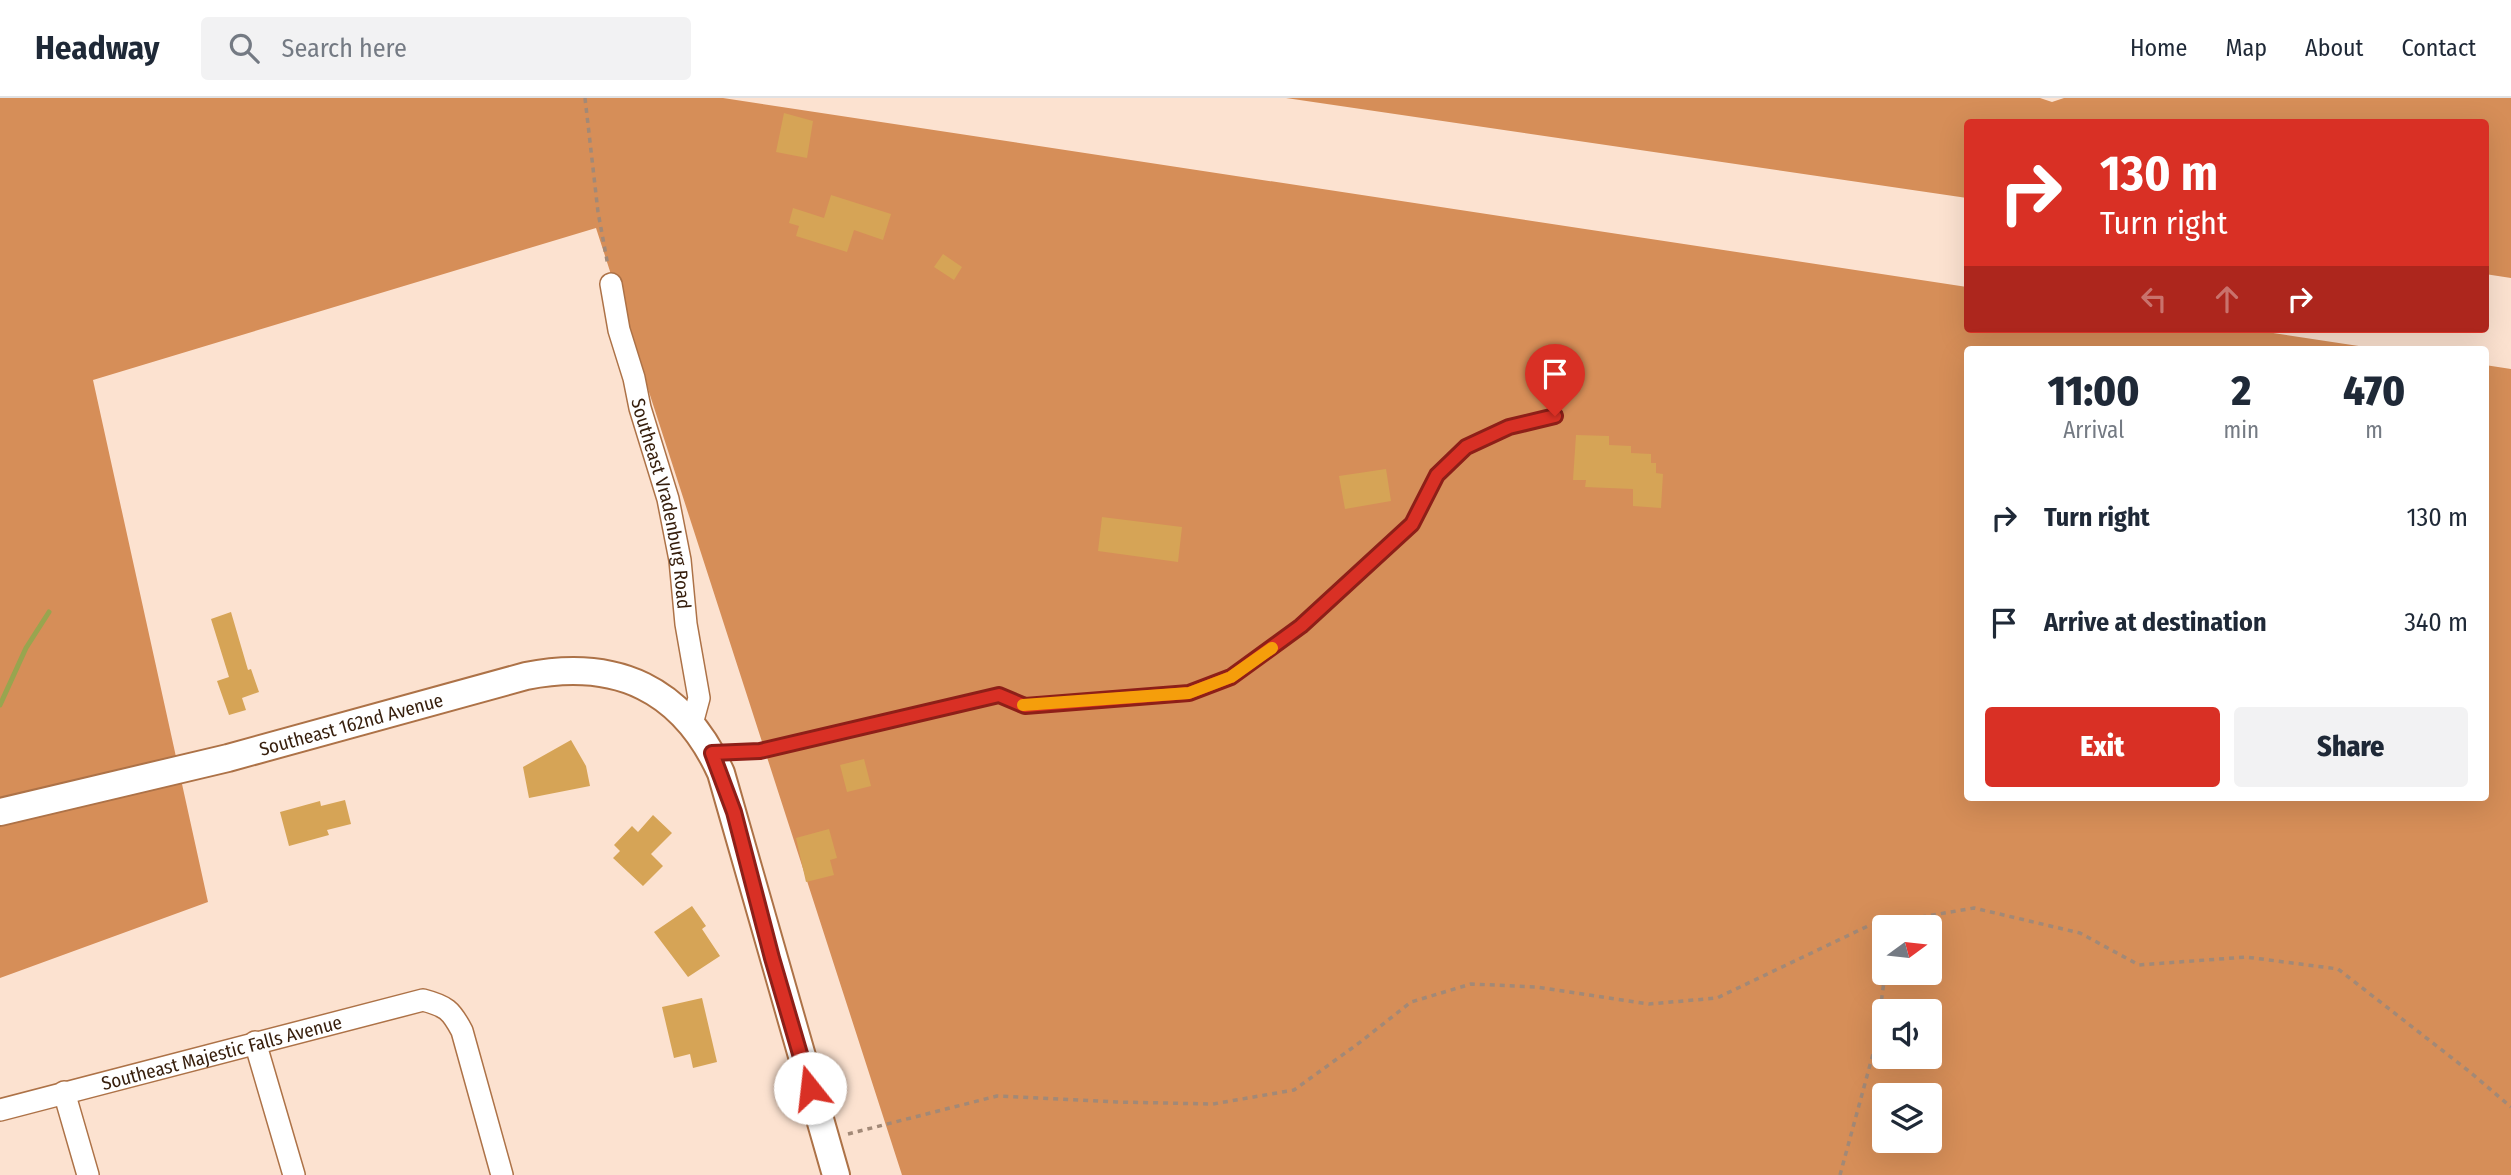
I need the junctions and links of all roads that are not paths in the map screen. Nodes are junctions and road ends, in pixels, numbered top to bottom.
1 (611, 284) road end
2 (1555, 416) dead end
3 (692, 724) junction
4 (712, 753) junction
5 (0, 812) edge
6 (255, 1042) junction
7 (64, 1093) junction
8 (0, 1110) edge
9 (88, 1175) edge
10 (294, 1175) edge
11 (502, 1175) edge
12 (836, 1175) edge

1 - 3 street, Southeast Vradenburg Road
2 - 4 lane
3 - 4 street, Southeast 162nd Avenue
3 - 5 street, Southeast 162nd Avenue
4 - 12 street, Southeast 162nd Avenue
6 - 7 street, Southeast Majestic Falls Avenue
6 - 10 street
6 - 11 street, Southeast Majestic Falls Avenue
7 - 8 street, Southeast Majestic Falls Avenue
7 - 9 street

